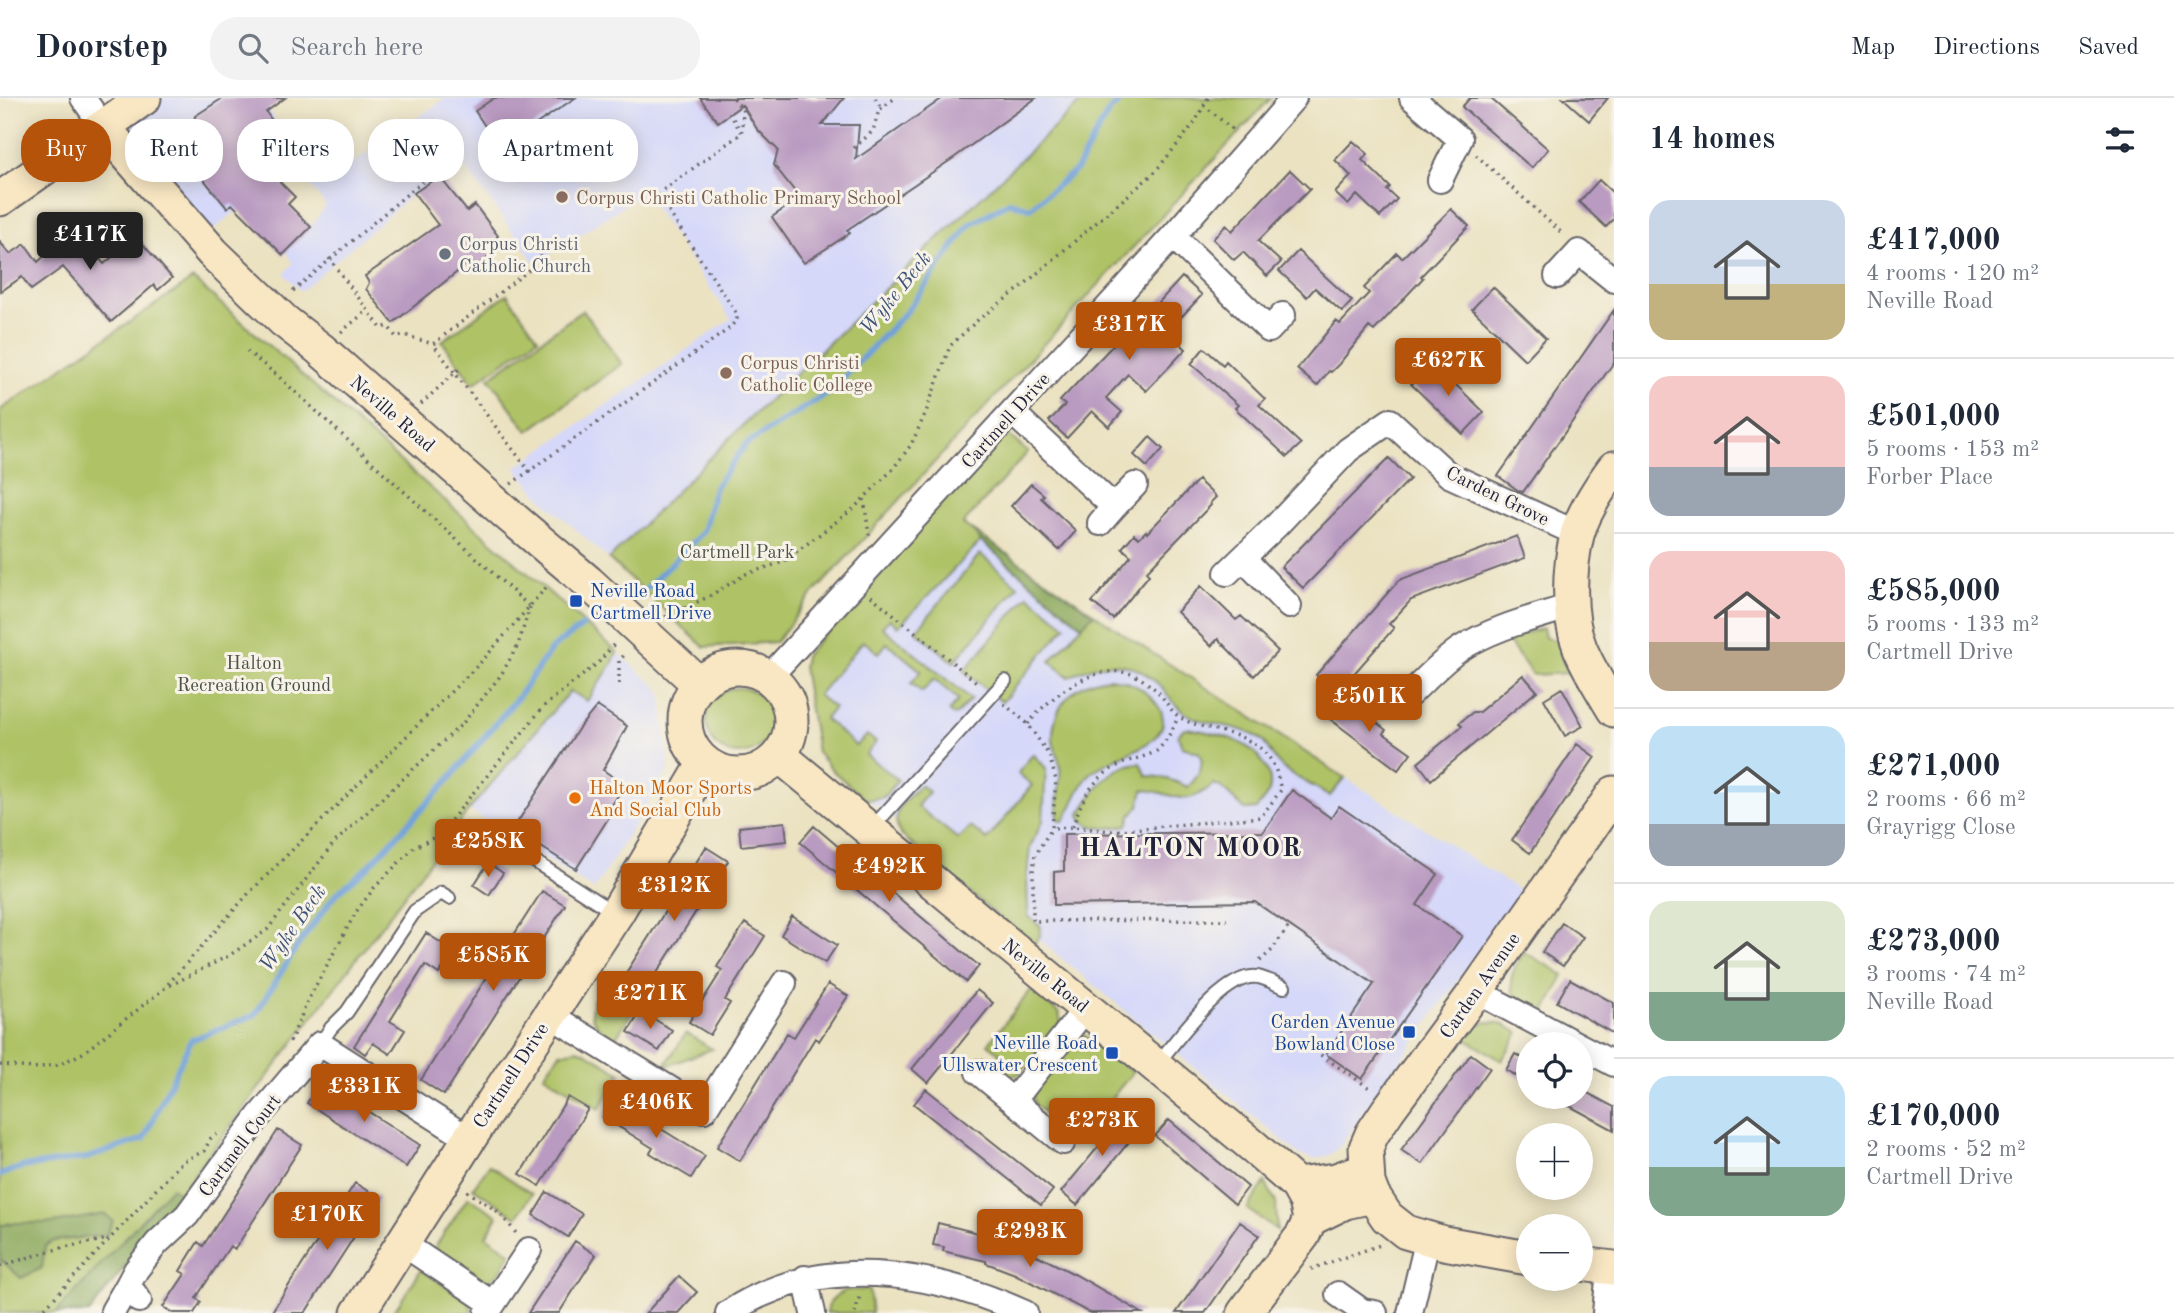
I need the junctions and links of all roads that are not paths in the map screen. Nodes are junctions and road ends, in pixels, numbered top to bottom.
1 (83, 98) edge
2 (144, 98) edge
3 (1294, 98) edge
4 (1412, 98) edge
5 (97, 119) edge
6 (111, 121) edge
7 (111, 135) edge
8 (1440, 180) dead end
9 (24, 182) edge
10 (0, 199) edge
11 (1173, 236) junction
12 (1557, 276) dead end
13 (1614, 280) edge
14 (1270, 329) dead end
15 (1013, 413) junction
16 (1614, 468) edge
17 (1135, 485) dead end
18 (1578, 534) junction
19 (1289, 606) dead end
20 (1572, 606) junction
21 (769, 677) junction
22 (1005, 681) dead end
23 (699, 684) junction
24 (1408, 696) dead end
25 (1614, 710) edge
26 (779, 755) junction
27 (705, 763) junction
28 (1614, 793) edge
29 (870, 831) junction
30 (528, 857) dead end
31 (449, 898) dead end
32 (616, 914) junction
33 (784, 983) dead end
34 (1284, 988) dead end
35 (1476, 990) junction
36 (1086, 1008) junction
37 (550, 1015) junction
38 (1555, 1032) edge
39 (320, 1044) junction
40 (1593, 1053) edge
41 (1614, 1064) edge
42 (1156, 1066) junction
43 (978, 1072) dead end
44 (1013, 1101) junction
45 (469, 1139) junction
46 (1063, 1142) dead end
47 (1369, 1183) junction
48 (1304, 1202) junction
49 (1428, 1238) junction
50 (401, 1243) junction
51 (528, 1250) road end
52 (1516, 1256) edge
53 (1601, 1267) edge
54 (805, 1278) junction
55 (1338, 1294) dead end
56 (490, 1309) edge
57 (113, 1311) dead end
58 (358, 1313) edge
59 (728, 1313) edge
60 (813, 1313) edge
61 (1025, 1313) edge
62 (1244, 1313) edge
63 (1375, 1313) edge
64 (1410, 1313) edge
65 (1605, 1313) edge

1 - 5 street
2 - 6 street
3 - 11 street, Cartmell Drive
4 - 8 street
7 - 23 street, Neville Road
9 - 10 street
11 - 14 street
11 - 15 street, Cartmell Drive
12 - 13 street
15 - 17 street
15 - 21 street, Cartmell Drive
16 - 18 street
18 - 19 street, Carden Grove
18 - 20 street
20 - 24 street
20 - 25 street
21 - 23 street
21 - 26 street
22 - 29 lane
23 - 27 street
26 - 27 street
26 - 29 street, Neville Road
27 - 32 street, Cartmell Drive
28 - 35 street, Carden Avenue
29 - 36 street, Neville Road
30 - 32 lane
31 - 39 lane
32 - 37 street, Cartmell Drive
33 - 37 street
34 - 42 lane
35 - 38 street
35 - 47 street, Carden Avenue
36 - 42 street, Neville Road
36 - 44 street
37 - 45 street, Cartmell Drive
39 - 45 street
39 - 57 street, Cartmell Court
40 - 41 street
42 - 48 street, Neville Road
43 - 44 street
44 - 46 street
45 - 50 street, Cartmell Drive
47 - 48 street
47 - 49 street
48 - 62 street
49 - 52 street
49 - 64 street
50 - 56 street
50 - 58 street, Cartmell Drive
51 - 56 street
53 - 65 street
54 - 59 street
54 - 60 street
54 - 61 street
55 - 63 street

